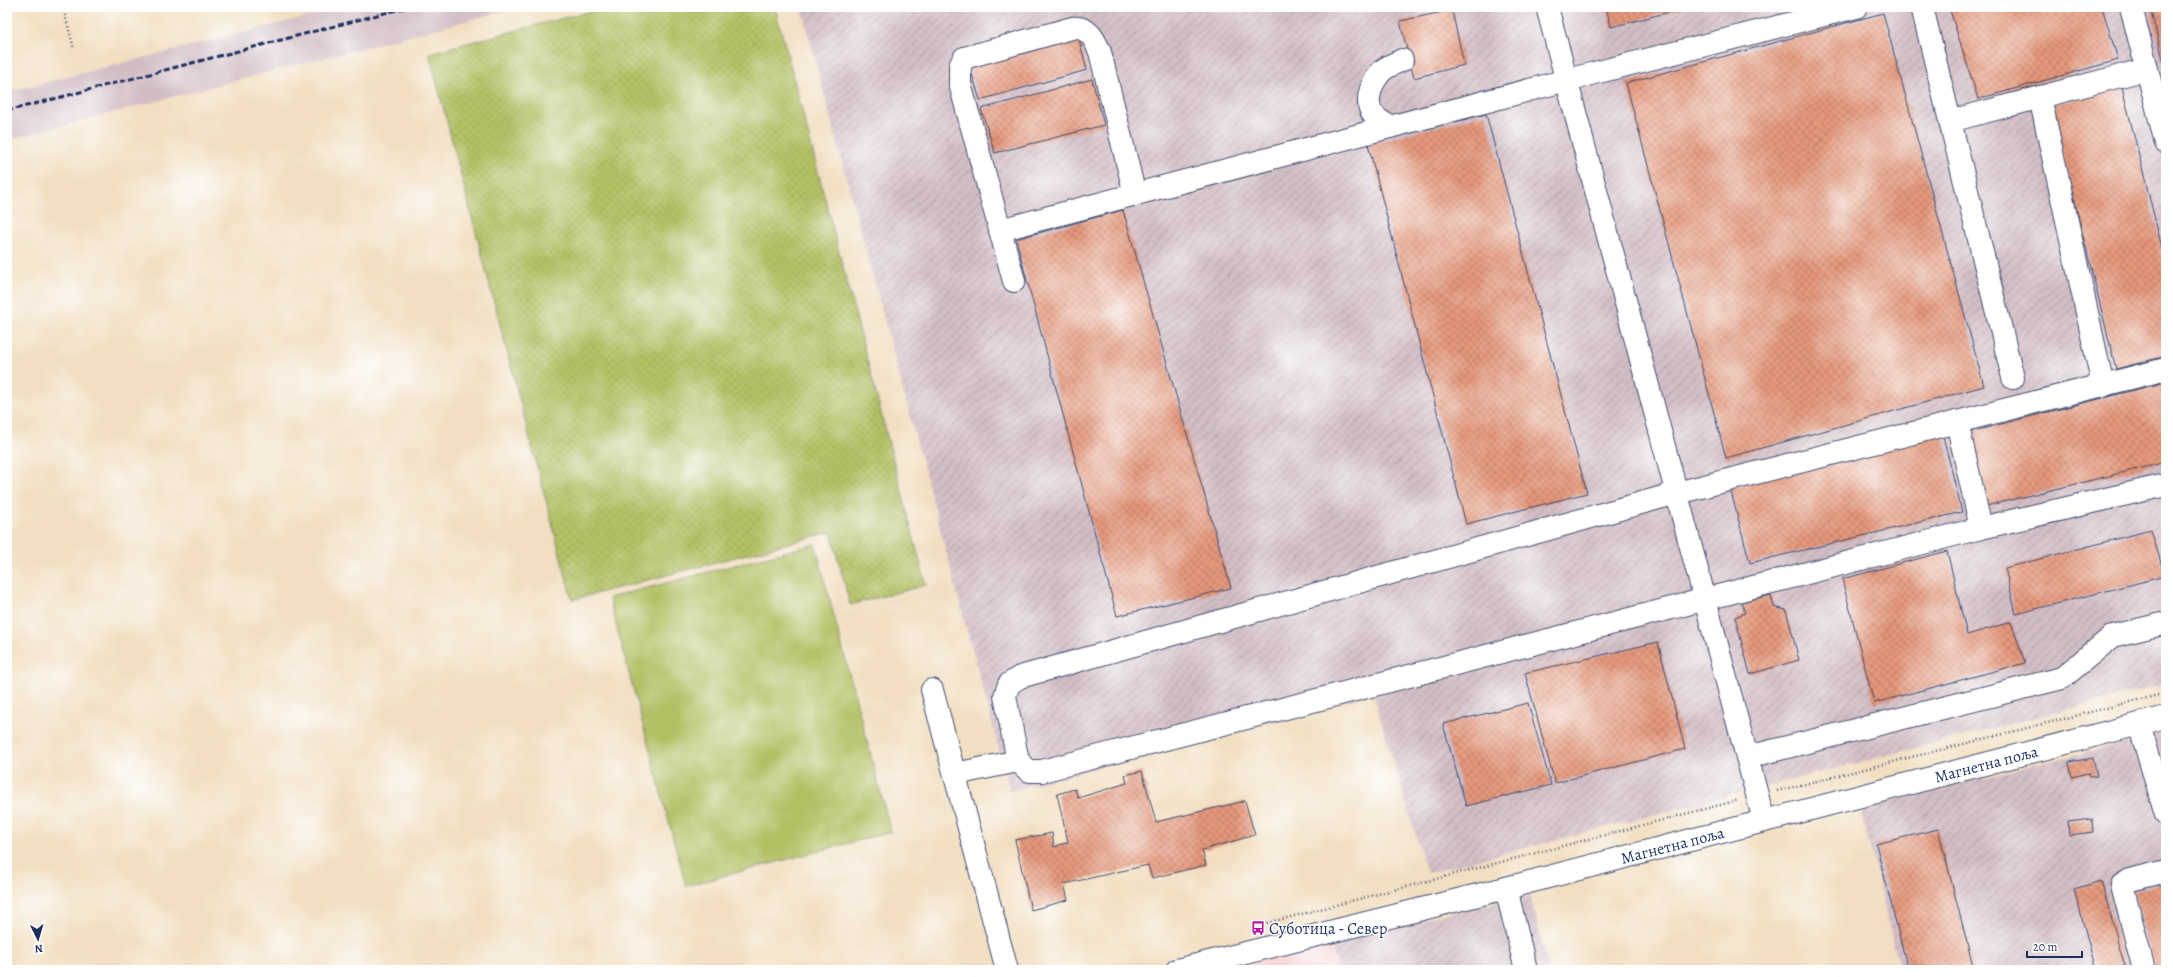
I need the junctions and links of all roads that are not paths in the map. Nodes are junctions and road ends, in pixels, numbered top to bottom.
1 (1547, 7) edge
2 (1856, 7) edge
3 (1922, 7) edge
4 (2131, 7) edge
5 (1402, 60) dead end
6 (2147, 69) junction
7 (1567, 80) junction
8 (2040, 97) junction
9 (1950, 121) junction
10 (1390, 127) junction
11 (2166, 143) edge
12 (1135, 195) junction
13 (1000, 230) junction
14 (1014, 281) dead end
15 (2166, 369) edge
16 (2013, 378) dead end
17 (2103, 386) junction
18 (1957, 422) junction
19 (2166, 485) edge
20 (1677, 493) junction
21 (1981, 528) junction
22 (1705, 599) junction
23 (2166, 623) edge
24 (932, 690) dead end
25 (2166, 716) edge
26 (2139, 724) junction
27 (1748, 758) junction
28 (1018, 761) junction
29 (955, 774) junction
30 (2166, 814) edge
31 (1764, 821) junction
32 (2166, 871) edge
33 (1506, 888) junction
34 (1007, 970) edge
35 (1177, 970) edge
36 (1526, 970) edge
37 (2144, 970) edge

1 - 7 street
2 - 7 street
3 - 9 street
4 - 6 street
5 - 10 street
6 - 8 street
6 - 11 street
7 - 10 street
7 - 20 street
8 - 9 street
8 - 17 street
9 - 16 street
10 - 12 street
12 - 13 street
12 - 13 street
13 - 14 street
15 - 17 street
17 - 18 street
18 - 20 street
18 - 21 street
19 - 21 street
20 - 22 street
20 - 28 street
21 - 22 street
22 - 27 street
22 - 28 street
23 - 27 street
24 - 29 street
25 - 26 street, Магнетна поља
26 - 30 street
26 - 31 street, Магнетна поља
27 - 31 street
28 - 29 street
29 - 34 street
31 - 33 street, Магнетна поља
32 - 37 street
33 - 35 street, Магнетна поља
33 - 36 street

